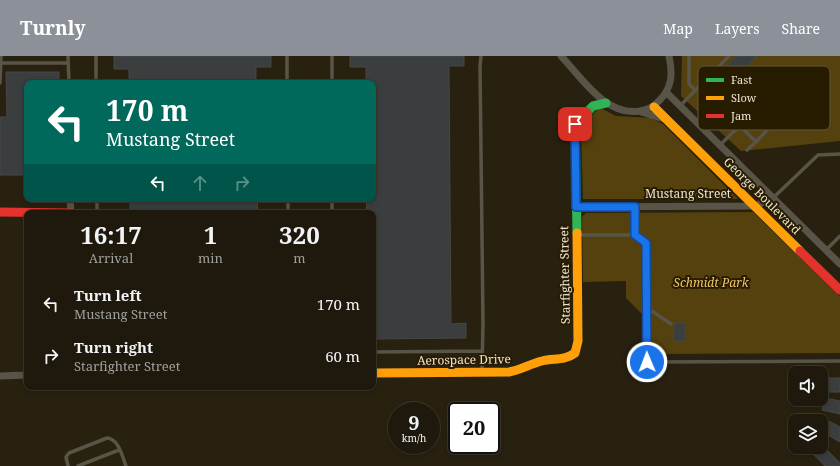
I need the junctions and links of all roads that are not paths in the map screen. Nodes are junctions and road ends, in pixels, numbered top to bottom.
1 (1, 56) edge
2 (68, 56) edge
3 (96, 56) edge
4 (287, 56) edge
5 (332, 56) edge
6 (481, 56) edge
7 (669, 56) edge
8 (689, 56) edge
9 (729, 56) edge
10 (563, 57) edge
11 (1, 63) edge
12 (68, 63) junction
13 (719, 66) edge
14 (671, 78) junction
15 (69, 80) edge
16 (96, 80) edge
17 (287, 80) edge
18 (332, 80) edge
19 (0, 83) edge
20 (698, 87) edge
21 (695, 90) junction
22 (667, 93) junction
23 (606, 103) junction
24 (680, 106) junction
25 (654, 107) junction
26 (637, 112) junction
27 (668, 120) junction
28 (698, 124) edge
29 (705, 130) edge
30 (736, 130) edge
31 (744, 130) edge
32 (767, 130) edge
33 (756, 142) junction
34 (720, 145) junction
35 (747, 150) dead end
36 (840, 154) edge
37 (773, 198) junction
38 (755, 206) junction
39 (576, 207) junction
40 (635, 207) junction
41 (0, 212) edge
42 (24, 212) edge
43 (576, 235) junction
44 (635, 235) junction
45 (840, 236) edge
46 (826, 250) junction
47 (840, 264) edge
48 (840, 290) edge
49 (646, 307) junction
50 (671, 324) dead end
51 (482, 351) junction
52 (376, 352) edge
53 (575, 353) joint
54 (840, 361) edge
55 (482, 372) junction
56 (376, 373) edge
57 (0, 376) edge
58 (24, 376) edge
59 (119, 450) junction
60 (126, 465) edge
61 (68, 466) edge
62 (78, 466) edge
63 (120, 466) edge

1 - 11 lane
2 - 12 lane
3 - 16 lane
4 - 17 lane
5 - 18 lane
6 - 51 lane
7 - 14 street, George Boulevard
8 - 21 lane
9 - 13 lane
10 - 23 street
11 - 12 lane
11 - 19 lane
12 - 15 lane
14 - 22 street, George Boulevard
14 - 24 street, George Boulevard
20 - 21 lane
21 - 24 lane
22 - 24 street, George Boulevard
22 - 25 street, George Boulevard
23 - 26 street
23 - 39 street, Starfighter Street
24 - 28 street, George Boulevard
25 - 26 street
25 - 27 street, George Boulevard
26 - 27 street
27 - 38 street, George Boulevard
29 - 34 street, George Boulevard
30 - 34 lane
31 - 33 lane
32 - 33 lane
33 - 35 lane
34 - 37 street, George Boulevard
36 - 37 lane
37 - 38 street, Mustang Street
37 - 46 street, George Boulevard
38 - 40 street, Mustang Street
38 - 48 street, George Boulevard
39 - 40 street, Mustang Street
39 - 43 street, Starfighter Street
40 - 44 lane
41 - 42 street
43 - 44 lane
43 - 53 street, Starfighter Street
44 - 49 lane
45 - 46 lane
46 - 47 street, George Boulevard
49 - 50 lane
49 - 54 lane
51 - 52 lane
51 - 55 lane
53 - 55 street, Aerospace Drive
55 - 56 street, Aerospace Drive
57 - 58 street
59 - 60 lane
59 - 61 lane
59 - 62 lane
60 - 63 lane

